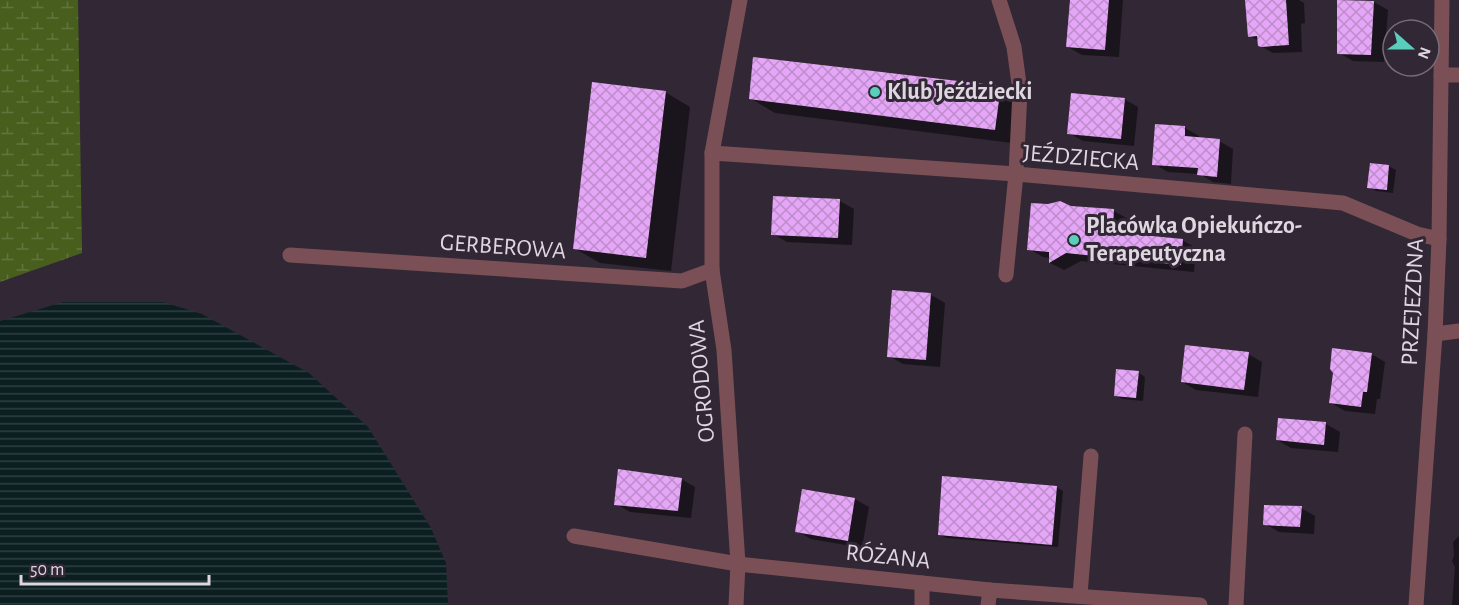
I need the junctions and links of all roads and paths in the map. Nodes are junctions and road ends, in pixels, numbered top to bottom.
1 (740, 0) edge
2 (999, 0) edge
3 (1442, 0) edge
4 (1441, 75) joint
5 (1459, 75) edge
6 (1441, 78) edge
7 (712, 153) junction
8 (1016, 174) junction
9 (1439, 239) junction
10 (290, 255) dead end
11 (712, 270) junction
12 (1006, 275) dead end
13 (1459, 331) edge
14 (1435, 334) junction
15 (1245, 434) dead end
16 (1091, 456) dead end
17 (574, 536) dead end
18 (738, 564) junction
19 (922, 583) junction
20 (1080, 595) junction
21 (989, 597) edge
22 (736, 605) edge
23 (922, 605) edge
24 (1200, 605) edge
25 (1236, 605) edge
26 (1416, 605) edge

1 - 7 street, OGRODOWA
2 - 8 street
3 - 4 street, PRZEJEZDNA
4 - 5 street
6 - 9 street, PRZEJEZDNA
7 - 8 street, JEŹDZIECKA
7 - 11 street, OGRODOWA
8 - 9 street, JEŹDZIECKA
8 - 12 street
9 - 14 street, PRZEJEZDNA
10 - 11 street, GERBEROWA
11 - 18 street, OGRODOWA
13 - 14 street
14 - 26 street, PRZEJEZDNA
15 - 25 street
16 - 20 street
17 - 18 street, RÓŻANA
18 - 19 street, RÓŻANA
18 - 22 street, OGRODOWA
19 - 21 street, RÓŻANA
19 - 23 street
20 - 21 street, RÓŻANA
20 - 24 street, RÓŻANA

